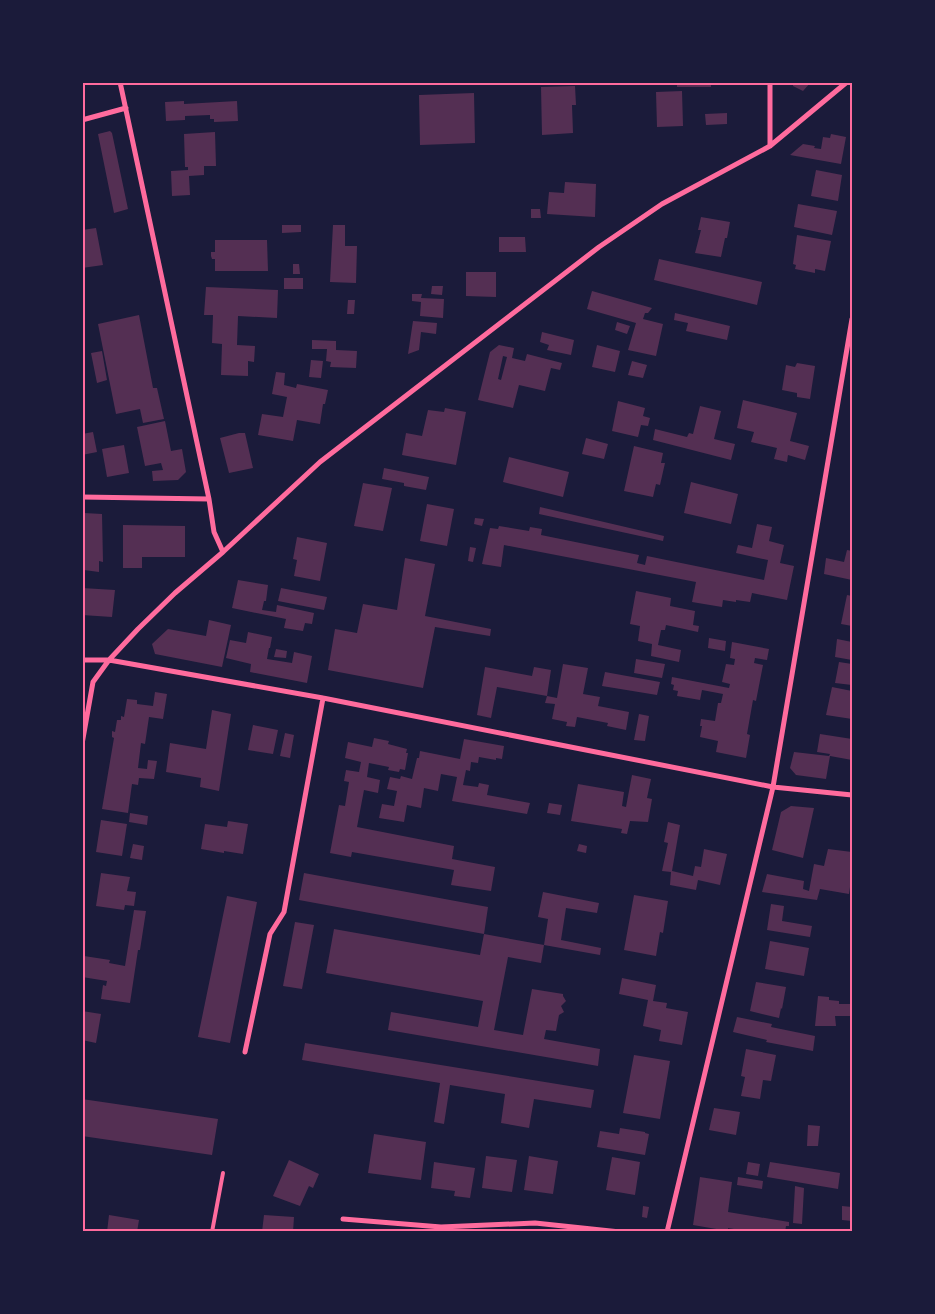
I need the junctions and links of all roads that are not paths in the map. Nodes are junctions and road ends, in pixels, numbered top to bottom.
1 (120, 82) edge
2 (770, 82) edge
3 (847, 82) edge
4 (126, 108) junction
5 (82, 120) edge
6 (770, 146) junction
7 (852, 319) edge
8 (82, 497) edge
9 (208, 499) junction
10 (223, 552) junction
11 (82, 660) edge
12 (109, 660) junction
13 (324, 698) junction
14 (82, 744) edge
15 (773, 787) junction
16 (852, 794) edge
17 (245, 1052) dead end
18 (223, 1173) dead end
19 (343, 1219) dead end
20 (212, 1232) edge
21 (620, 1232) edge
22 (667, 1232) edge

1 - 4 street
2 - 6 street
3 - 6 street
4 - 5 street
4 - 9 street
6 - 10 street
7 - 15 street
8 - 9 street
9 - 10 street
10 - 12 street
11 - 12 street
12 - 13 street
12 - 14 street
13 - 15 street
13 - 17 street
15 - 16 street
15 - 22 street
18 - 20 lane
19 - 21 street

